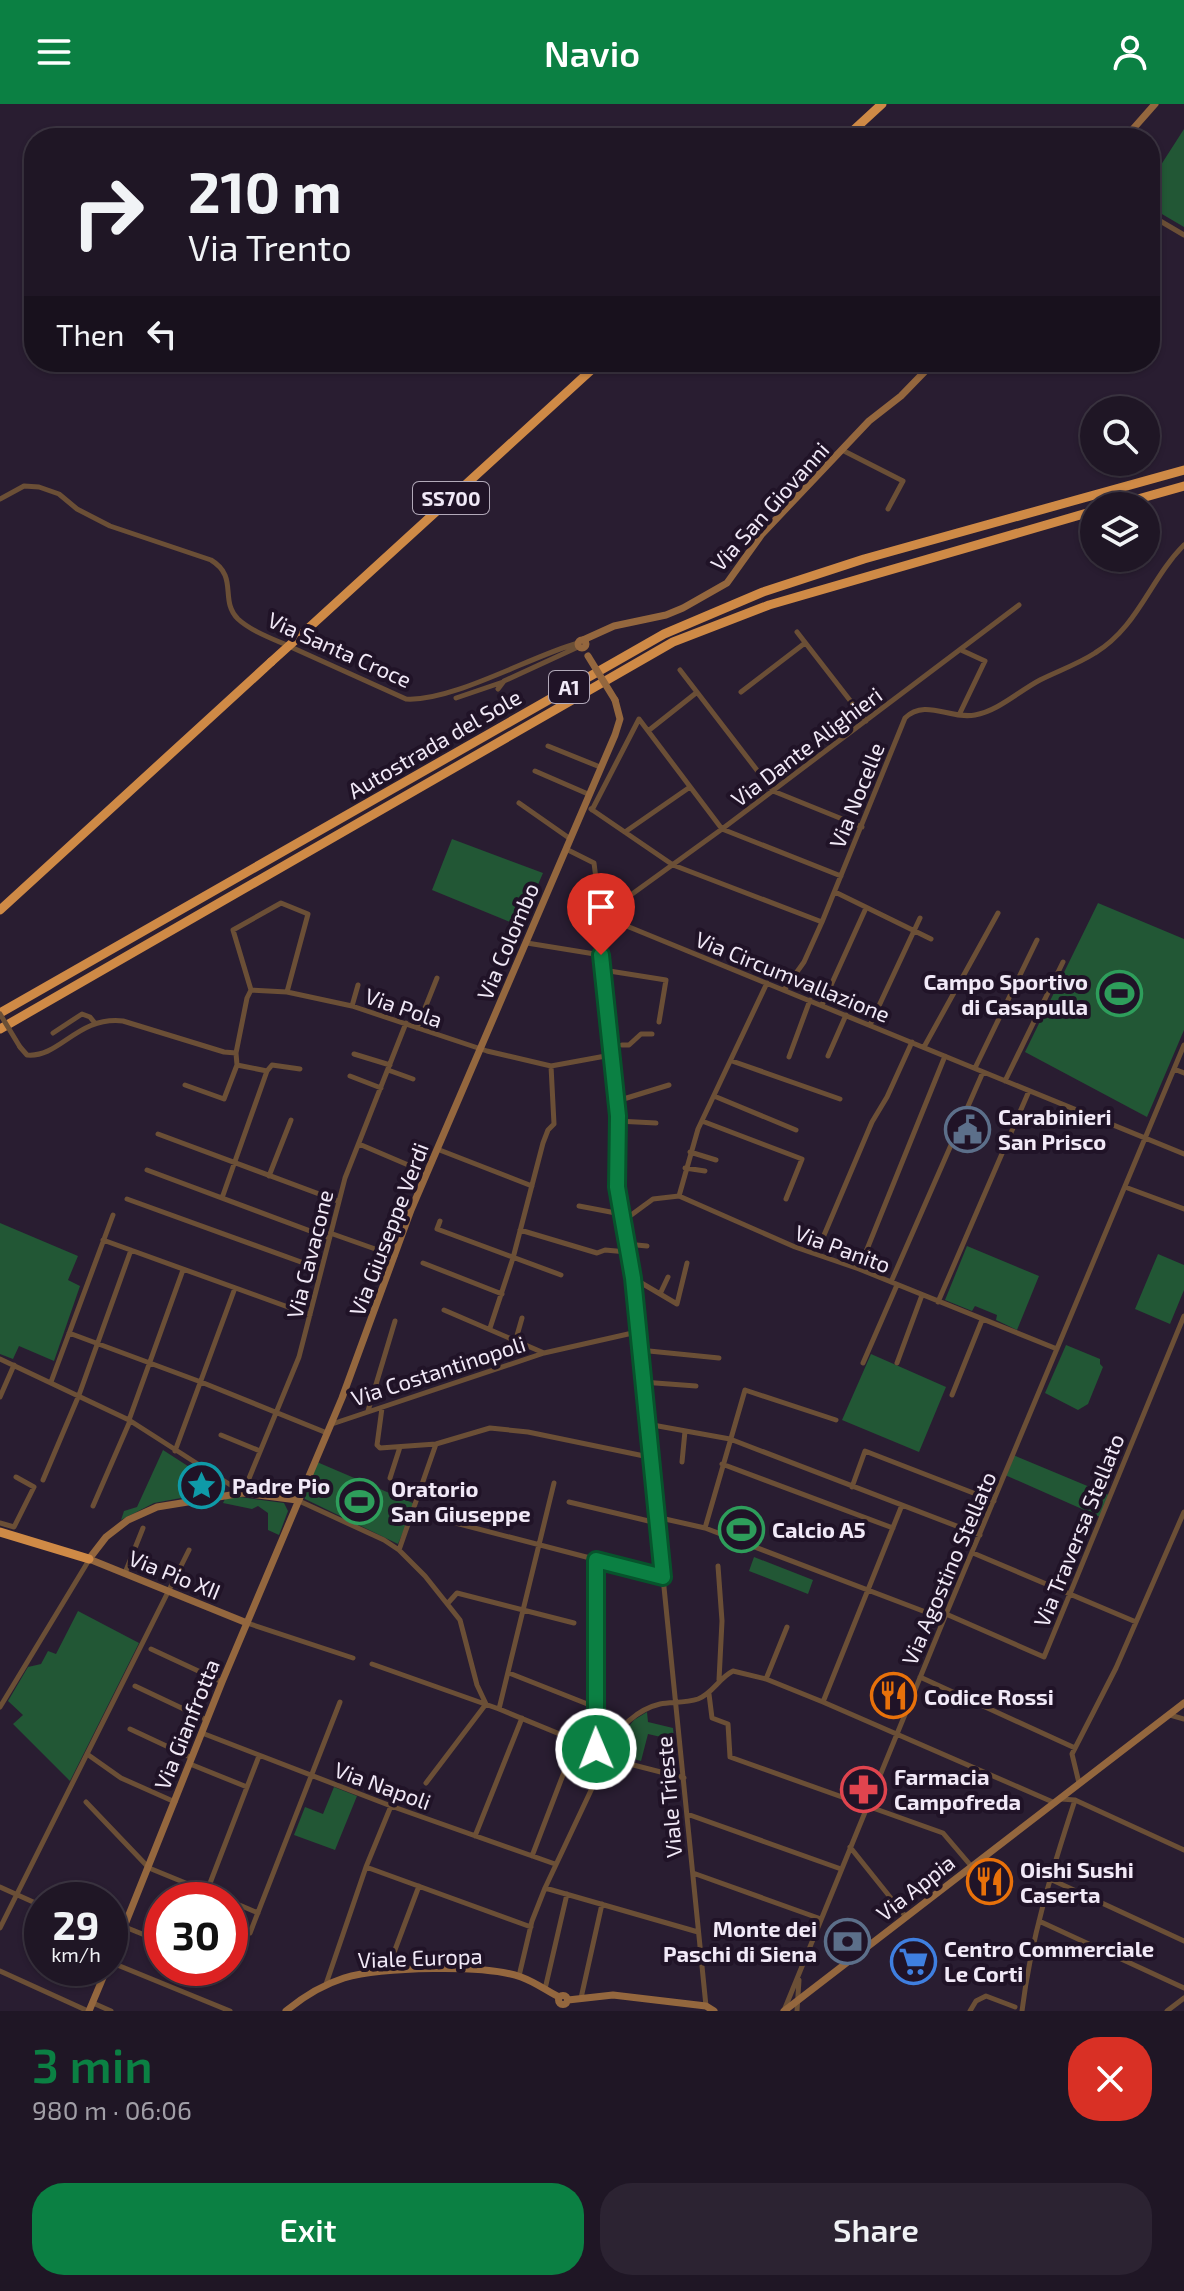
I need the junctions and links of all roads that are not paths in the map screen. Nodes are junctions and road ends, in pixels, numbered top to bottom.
1 (882, 104) edge
2 (1155, 104) edge
3 (856, 128) edge
4 (1134, 128) edge
5 (1160, 221) edge
6 (1184, 235) edge
7 (589, 372) edge
8 (924, 372) edge
9 (842, 450) junction
10 (1184, 470) edge
11 (1184, 486) edge
12 (1160, 493) edge
13 (0, 499) edge
14 (888, 509) dead end
15 (1080, 515) edge
16 (1184, 545) edge
17 (1019, 605) dead end
18 (797, 632) dead end
19 (805, 643) junction
20 (582, 645) junction
21 (961, 650) junction
22 (680, 670) dead end
23 (504, 681) junction
24 (498, 689) dead end
25 (741, 692) dead end
26 (696, 693) junction
27 (456, 698) dead end
28 (959, 715) junction
29 (866, 721) junction
30 (648, 731) junction
31 (548, 746) dead end
32 (600, 767) junction
33 (535, 771) dead end
34 (690, 787) junction
35 (773, 791) junction
36 (588, 794) junction
37 (519, 803) dead end
38 (583, 803) junction
39 (592, 810) junction
40 (862, 827) junction
41 (722, 829) junction
42 (625, 832) junction
43 (569, 838) junction
44 (565, 848) junction
45 (673, 865) junction
46 (841, 876) junction
47 (835, 892) junction
48 (866, 908) junction
49 (0, 910) edge
50 (600, 910) junction
51 (610, 910) junction
52 (998, 913) dead end
53 (920, 918) dead end
54 (612, 920) junction
55 (822, 922) junction
56 (602, 923) junction
57 (913, 931) junction
58 (931, 939) dead end
59 (1037, 940) dead end
60 (527, 943) junction
61 (601, 955) junction
62 (1063, 962) dead end
63 (603, 970) junction
64 (437, 978) dead end
65 (767, 983) junction
66 (358, 985) dead end
67 (251, 990) junction
68 (784, 990) junction
69 (287, 992) junction
70 (810, 1000) junction
71 (822, 1005) junction
72 (352, 1006) junction
73 (0, 1013) edge
74 (846, 1015) junction
75 (94, 1022) junction
76 (659, 1022) dead end
77 (406, 1023) junction
78 (870, 1025) junction
79 (417, 1028) junction
80 (0, 1029) edge
81 (53, 1033) dead end
82 (652, 1034) dead end
83 (912, 1042) junction
84 (622, 1045) dead end
85 (1184, 1045) edge
86 (924, 1047) junction
87 (481, 1048) junction
88 (236, 1053) junction
89 (354, 1054) dead end
90 (611, 1055) junction
91 (828, 1056) dead end
92 (945, 1056) junction
93 (789, 1057) dead end
94 (732, 1061) junction
95 (237, 1065) junction
96 (551, 1066) junction
97 (389, 1068) junction
98 (975, 1068) junction
99 (300, 1069) dead end
100 (1174, 1069) junction
101 (267, 1071) junction
102 (983, 1072) junction
103 (1184, 1073) edge
104 (350, 1076) dead end
105 (413, 1079) dead end
106 (1005, 1081) junction
107 (185, 1085) dead end
108 (669, 1085) dead end
109 (381, 1088) junction
110 (1029, 1091) junction
111 (714, 1096) junction
112 (840, 1099) dead end
113 (617, 1101) junction
114 (291, 1120) dead end
115 (617, 1121) junction
116 (702, 1121) junction
117 (656, 1123) dead end
118 (796, 1130) dead end
119 (158, 1134) dead end
120 (1144, 1138) junction
121 (359, 1144) junction
122 (437, 1149) junction
123 (690, 1152) junction
124 (1184, 1154) edge
125 (716, 1160) dead end
126 (235, 1163) junction
127 (685, 1168) junction
128 (147, 1170) dead end
129 (705, 1171) dead end
130 (427, 1173) junction
131 (269, 1176) junction
132 (532, 1186) junction
133 (1125, 1187) junction
134 (679, 1196) junction
135 (222, 1198) junction
136 (127, 1199) dead end
137 (786, 1199) dead end
138 (338, 1201) junction
139 (579, 1206) dead end
140 (1184, 1209) edge
141 (113, 1215) dead end
142 (622, 1217) junction
143 (440, 1221) dead end
144 (520, 1230) junction
145 (329, 1235) junction
146 (103, 1240) junction
147 (626, 1244) junction
148 (647, 1246) dead end
149 (131, 1250) junction
150 (627, 1252) junction
151 (816, 1254) junction
152 (395, 1256) junction
153 (513, 1258) junction
154 (423, 1263) dead end
155 (687, 1263) dead end
156 (312, 1266) dead end
157 (859, 1269) junction
158 (183, 1270) junction
159 (561, 1275) dead end
160 (668, 1277) dead end
161 (633, 1278) junction
162 (894, 1284) junction
163 (235, 1288) junction
164 (502, 1294) junction
165 (660, 1295) junction
166 (922, 1295) junction
167 (938, 1302) junction
168 (444, 1310) dead end
169 (310, 1315) junction
170 (1184, 1316) edge
171 (522, 1318) dead end
172 (982, 1320) junction
173 (395, 1321) dead end
174 (490, 1328) junction
175 (637, 1332) junction
176 (69, 1333) junction
177 (516, 1339) junction
178 (97, 1343) junction
179 (1057, 1349) junction
180 (639, 1350) junction
181 (544, 1353) junction
182 (719, 1358) dead end
183 (0, 1359) edge
184 (148, 1363) junction
185 (863, 1363) dead end
186 (897, 1363) dead end
187 (14, 1365) junction
188 (51, 1382) junction
189 (201, 1382) junction
190 (642, 1382) junction
191 (696, 1386) dead end
192 (79, 1395) junction
193 (952, 1395) dead end
194 (0, 1397) edge
195 (382, 1408) junction
196 (277, 1411) junction
197 (368, 1412) junction
198 (129, 1420) junction
199 (836, 1420) dead end
200 (647, 1424) junction
201 (329, 1428) junction
202 (685, 1431) junction
203 (221, 1435) dead end
204 (730, 1439) junction
205 (436, 1444) junction
206 (400, 1447) junction
207 (175, 1451) junction
208 (260, 1451) junction
209 (649, 1457) junction
210 (682, 1462) dead end
211 (722, 1464) junction
212 (16, 1477) dead end
213 (390, 1478) dead end
214 (43, 1480) dead end
215 (554, 1483) dead end
216 (852, 1487) junction
217 (243, 1493) junction
218 (297, 1500) junction
219 (994, 1501) junction
220 (569, 1502) dead end
221 (902, 1505) junction
222 (93, 1506) dead end
223 (413, 1512) junction
224 (1184, 1512) edge
225 (656, 1520) junction
226 (0, 1523) edge
227 (143, 1528) dead end
228 (705, 1528) junction
229 (893, 1528) junction
230 (0, 1532) edge
231 (980, 1535) junction
232 (539, 1546) junction
233 (189, 1550) dead end
234 (399, 1550) junction
235 (973, 1553) junction
236 (89, 1559) junction
237 (596, 1560) junction
238 (718, 1566) dead end
239 (125, 1573) junction
240 (663, 1576) junction
241 (168, 1590) junction
242 (868, 1590) junction
243 (1069, 1594) junction
244 (448, 1603) junction
245 (524, 1611) junction
246 (945, 1616) junction
247 (1136, 1622) junction
248 (247, 1623) junction
249 (574, 1623) dead end
250 (787, 1627) dead end
251 (151, 1649) dead end
252 (353, 1658) dead end
253 (372, 1664) dead end
254 (509, 1673) junction
255 (920, 1677) junction
256 (766, 1679) junction
257 (719, 1681) junction
258 (222, 1682) junction
259 (135, 1686) dead end
260 (709, 1694) junction
261 (340, 1702) dead end
262 (677, 1702) junction
263 (823, 1702) junction
264 (1184, 1703) edge
265 (486, 1704) junction
266 (0, 1707) edge
267 (595, 1707) junction
268 (499, 1709) junction
269 (1169, 1715) junction
270 (522, 1718) junction
271 (1184, 1719) edge
272 (207, 1720) junction
273 (130, 1729) dead end
274 (202, 1733) junction
275 (897, 1733) junction
276 (576, 1741) junction
277 (599, 1750) junction
278 (1073, 1751) junction
279 (87, 1754) junction
280 (259, 1756) junction
281 (610, 1759) dead end
282 (191, 1761) junction
283 (311, 1776) junction
284 (684, 1778) junction
285 (426, 1783) dead end
286 (1080, 1784) junction
287 (247, 1787) junction
288 (1075, 1800) junction
289 (1057, 1801) junction
290 (86, 1802) dead end
291 (175, 1802) junction
292 (391, 1806) junction
293 (867, 1806) junction
294 (687, 1814) junction
295 (475, 1836) junction
296 (850, 1847) junction
297 (1183, 1848) edge
298 (532, 1856) junction
299 (555, 1864) junction
300 (366, 1867) junction
301 (972, 1867) junction
302 (149, 1868) junction
303 (841, 1869) junction
304 (693, 1873) junction
305 (1050, 1879) junction
306 (184, 1882) edge
307 (210, 1882) edge
308 (419, 1886) junction
309 (0, 1887) edge
310 (545, 1888) junction
311 (18, 1894) junction
312 (567, 1894) junction
313 (24, 1897) edge
314 (602, 1904) junction
315 (248, 1909) edge
316 (258, 1913) junction
317 (906, 1917) junction
318 (821, 1919) junction
319 (128, 1920) edge
320 (1039, 1921) junction
321 (531, 1927) junction
322 (0, 1928) edge
323 (698, 1932) junction
324 (250, 1933) dead end
325 (1184, 1941) edge
326 (803, 1965) junction
327 (128, 1969) edge
328 (0, 1971) edge
329 (387, 1971) junction
330 (519, 1976) junction
331 (325, 1985) junction
332 (99, 1986) edge
333 (1184, 1988) edge
334 (548, 1991) junction
335 (581, 1998) junction
336 (1184, 1998) edge
337 (798, 2000) junction
338 (565, 2003) edge
339 (706, 2006) junction
340 (1015, 2007) dead end
341 (90, 2008) edge
342 (111, 2011) edge
343 (230, 2011) edge
344 (286, 2011) edge
345 (560, 2011) edge
346 (714, 2011) edge
347 (784, 2011) edge
348 (797, 2011) edge
349 (970, 2011) edge
350 (1022, 2011) edge
351 (1167, 2011) edge

1 - 3 highway
2 - 4 street
5 - 6 street
7 - 49 highway, SS700, bridge
8 - 9 street, Via San Giovanni
9 - 14 street
9 - 20 street, Via San Giovanni
10 - 73 highway, Autostrada del Sole / A1
11 - 12 highway
13 - 20 street, Via Santa Croce
15 - 80 highway, Autostrada del Sole / A1
16 - 28 street, Via Nocelle
17 - 21 street, Via Dante Alighieri
18 - 19 street
19 - 25 street
19 - 29 street
20 - 23 street
20 - 32 street, bridge
21 - 28 street
21 - 29 street, Via Dante Alighieri
22 - 26 street
23 - 24 street
23 - 27 street
26 - 30 street
26 - 35 street
28 - 40 street, Via Nocelle
29 - 35 street, Via Dante Alighieri
30 - 34 street
30 - 39 street
31 - 32 street
32 - 36 street
33 - 36 street
34 - 41 street
34 - 42 street
35 - 40 street
35 - 41 street, Via Dante Alighieri
36 - 38 street
37 - 43 street
38 - 39 street
38 - 43 street
39 - 42 street
40 - 46 street, Via Nocelle
41 - 45 street, Via Dante Alighieri
41 - 46 street
42 - 45 street
43 - 44 street
44 - 50 street, Viale Trieste
44 - 60 street, Via Colombo
45 - 51 street, Via Dante Alighieri
45 - 55 street
46 - 47 street, Via Nocelle
47 - 48 street
47 - 55 street, Via Nocelle
48 - 57 street
48 - 71 street
50 - 51 street
50 - 56 street, Viale Trieste
51 - 54 street
52 - 86 street
53 - 57 street
54 - 56 street
54 - 65 street, Via Circumvallazione
55 - 68 street, Via Nocelle
56 - 61 street, Viale Trieste
57 - 58 street
57 - 78 street
59 - 98 street
60 - 61 street
60 - 87 street, Via Colombo
61 - 63 street, Viale Trieste
62 - 106 street
63 - 76 street
63 - 90 street, Viale Trieste
64 - 79 street
65 - 68 street, Via Circumvallazione
65 - 94 street
66 - 72 street
67 - 69 street, Via Pola
67 - 69 street
67 - 88 street
68 - 70 street, Via Circumvallazione
69 - 72 street, Via Pola
70 - 71 street, Via Circumvallazione
70 - 93 street
71 - 74 street, Via Circumvallazione
72 - 77 street, Via Pola
73 - 75 street, bridge
74 - 78 street, Via Circumvallazione
74 - 91 street
75 - 81 street
75 - 88 street
77 - 79 street, Via Pola
77 - 97 street, Via Cavacone
78 - 83 street, Via Circumvallazione
79 - 87 street, Via Pola
82 - 84 street
83 - 86 street, Via Circumvallazione
83 - 151 street
85 - 100 street, Via Agostino Stellato
86 - 92 street, Via Circumvallazione
87 - 96 street, Via Pola
87 - 122 street, Via Giuseppe Verdi
88 - 95 street
89 - 97 street
90 - 96 street, Via Pola
90 - 113 street, Viale Trieste
92 - 98 street, Via Circumvallazione
92 - 157 street
94 - 111 street
94 - 112 street
95 - 101 street
95 - 107 street
96 - 132 street
97 - 105 street
97 - 109 street, Via Cavacone
98 - 102 street, Via Circumvallazione
99 - 101 street
100 - 103 street
100 - 120 street, Via Agostino Stellato
101 - 126 street
102 - 106 street, Via Circumvallazione
102 - 162 street
104 - 109 street
106 - 110 street, Via Circumvallazione
108 - 113 street
109 - 121 street, Via Cavacone
110 - 120 street, Via Circumvallazione
110 - 167 street
111 - 116 street
111 - 118 street
113 - 115 street, Viale Trieste
114 - 131 street
115 - 117 street
115 - 142 street, Viale Trieste
116 - 123 street
116 - 137 street
119 - 126 street
120 - 124 street, Via Circumvallazione
120 - 133 street, Via Agostino Stellato
121 - 130 street
121 - 138 street, Via Cavacone
122 - 130 street, Via Giuseppe Verdi
122 - 132 street
123 - 125 street
123 - 127 street
126 - 131 street
126 - 135 street
127 - 129 street
127 - 134 street
128 - 135 street
130 - 152 street, Via Giuseppe Verdi
131 - 138 street
132 - 144 street
133 - 140 street
133 - 179 street, Via Agostino Stellato
134 - 142 street
134 - 151 street, Via Panito
135 - 145 street
136 - 156 street
138 - 145 street, Via Cavacone
139 - 142 street
141 - 146 street
142 - 147 street, Viale Trieste
143 - 153 street
144 - 150 street
144 - 153 street
145 - 152 street
145 - 169 street, Via Cavacone
146 - 149 street
146 - 176 street
147 - 148 street
147 - 150 street, Viale Trieste
149 - 158 street
149 - 178 street
150 - 161 street, Viale Trieste
151 - 157 street, Via Panito
152 - 201 street, Via Giuseppe Verdi
153 - 159 street
153 - 164 street
154 - 164 street
155 - 165 street
157 - 162 street, Via Panito
158 - 163 street
158 - 184 street
160 - 165 street
161 - 165 street
161 - 175 street, Viale Trieste
162 - 166 street, Via Panito
162 - 185 street
163 - 169 street
163 - 189 street
164 - 174 street
166 - 167 street, Via Panito
166 - 186 street
167 - 172 street, Via Panito
168 - 174 street
169 - 196 street, Via Cavacone
170 - 243 street, Via Traversa Stellato
171 - 177 street
172 - 179 street, Via Panito
172 - 193 street
173 - 197 street
174 - 177 street
175 - 180 street, Viale Trieste
175 - 181 street, Via Costantinopoli
176 - 178 street
176 - 188 street
177 - 181 street
178 - 184 street
178 - 192 street
179 - 219 street, Via Agostino Stellato
180 - 182 street
180 - 190 street, Viale Trieste
181 - 195 street, Via Costantinopoli
183 - 187 street
184 - 189 street
184 - 198 street
187 - 188 street
187 - 194 street
188 - 192 street
189 - 196 street
189 - 207 street
190 - 191 street
190 - 200 street, Viale Trieste
192 - 198 street
192 - 214 street
195 - 197 street, Via Costantinopoli
195 - 206 street
196 - 201 street
196 - 208 street, Via Cavacone
197 - 201 street, Via Costantinopoli
198 - 207 street
198 - 222 street
199 - 204 street
200 - 202 street
200 - 209 street, Viale Trieste
201 - 218 street
202 - 204 street
202 - 210 street
203 - 208 street
204 - 211 street
204 - 216 street
205 - 206 street
205 - 209 street
205 - 223 street
206 - 213 street
207 - 217 street
208 - 217 street, Via Cavacone
209 - 225 street, Viale Trieste
211 - 228 street
211 - 229 street
212 - 226 street
215 - 232 street
216 - 219 street
216 - 221 street
217 - 218 street
217 - 236 street
218 - 234 street
218 - 248 street, Via Gianfrotta
219 - 231 street, Via Agostino Stellato
220 - 225 street
221 - 229 street
221 - 231 street
223 - 232 street
223 - 234 street
224 - 247 street
225 - 228 street
225 - 240 street, Viale Trieste
227 - 239 street
228 - 242 street
229 - 242 street
230 - 236 highway
231 - 235 street, Via Agostino Stellato
232 - 237 street
232 - 245 street
233 - 241 street
234 - 244 street
235 - 243 street
235 - 246 street, Via Agostino Stellato
236 - 239 street, Via Pio XII
236 - 266 street
237 - 240 street
237 - 267 street
238 - 257 street
239 - 241 street, Via Pio XII
240 - 262 street, Viale Trieste
241 - 248 street, Via Pio XII
241 - 279 street
242 - 246 street
242 - 263 street
243 - 246 street, Via Traversa Stellato
243 - 247 street
244 - 245 street
244 - 265 street
245 - 249 street
245 - 254 street
246 - 255 street, Via Agostino Stellato
247 - 278 street
248 - 252 street
248 - 258 street, Via Gianfrotta
250 - 256 street
251 - 258 street
253 - 265 street
254 - 267 street
254 - 268 street
255 - 275 street, Via Agostino Stellato
255 - 278 street
256 - 257 street
256 - 263 street
257 - 260 street
258 - 272 street, Via Gianfrotta
259 - 272 street
260 - 262 street
260 - 293 street
261 - 283 street
262 - 277 street
262 - 284 street, Viale Trieste
263 - 275 street
264 - 269 street, Via Appia
265 - 268 street
265 - 285 street
267 - 277 street
268 - 270 street
269 - 271 street
269 - 286 street, Via Appia
270 - 276 street
270 - 295 street
272 - 274 street, Via Gianfrotta
273 - 282 street
274 - 280 street, Via Napoli
274 - 282 street, Via Gianfrotta
275 - 289 street
275 - 293 street, Via Agostino Stellato
276 - 277 street
276 - 298 street
277 - 299 street
278 - 286 street
279 - 291 street
279 - 311 street
280 - 283 street, Via Napoli
280 - 287 street
281 - 284 street
282 - 287 street
282 - 291 street, Via Gianfrotta
283 - 292 street, Via Napoli
283 - 316 street
284 - 294 street, Viale Trieste
286 - 289 street, Via Appia
287 - 307 street
288 - 289 street
288 - 297 street
288 - 305 street
289 - 301 street, Via Appia
290 - 302 street
291 - 302 street, Via Gianfrotta
292 - 295 street, Via Napoli
292 - 300 street
293 - 296 street, Via Agostino Stellato
293 - 301 street
294 - 303 street
294 - 304 street, Viale Trieste
295 - 298 street, Via Napoli
296 - 303 street, Via Agostino Stellato
296 - 317 street
298 - 299 street, Via Napoli
299 - 310 street
300 - 308 street
300 - 331 street
301 - 317 street, Via Appia
302 - 306 street
302 - 319 street, Via Gianfrotta
303 - 318 street, Via Agostino Stellato
304 - 318 street
304 - 323 street, Viale Trieste
305 - 320 street
305 - 325 street
308 - 321 street
308 - 329 street
309 - 311 street
310 - 312 street
310 - 321 street
311 - 313 street
311 - 322 street
312 - 314 street
312 - 334 street
314 - 323 street
314 - 335 street
315 - 316 street
316 - 324 street
317 - 337 street, Via Appia
318 - 326 street, Via Agostino Stellato
320 - 333 street
320 - 350 street
321 - 330 street
323 - 339 street, Viale Trieste
326 - 337 street
326 - 347 street, Via Agostino Stellato
327 - 343 street
328 - 341 street
329 - 330 street, Viale Europa
329 - 331 street, Viale Europa
330 - 334 street, Viale Europa
331 - 344 street, Viale Europa
332 - 341 street
334 - 338 street, Viale Europa
334 - 345 street
335 - 338 street
335 - 339 street
336 - 351 street
337 - 347 street, Via Appia
337 - 348 street
339 - 346 street
340 - 349 street
341 - 342 street

